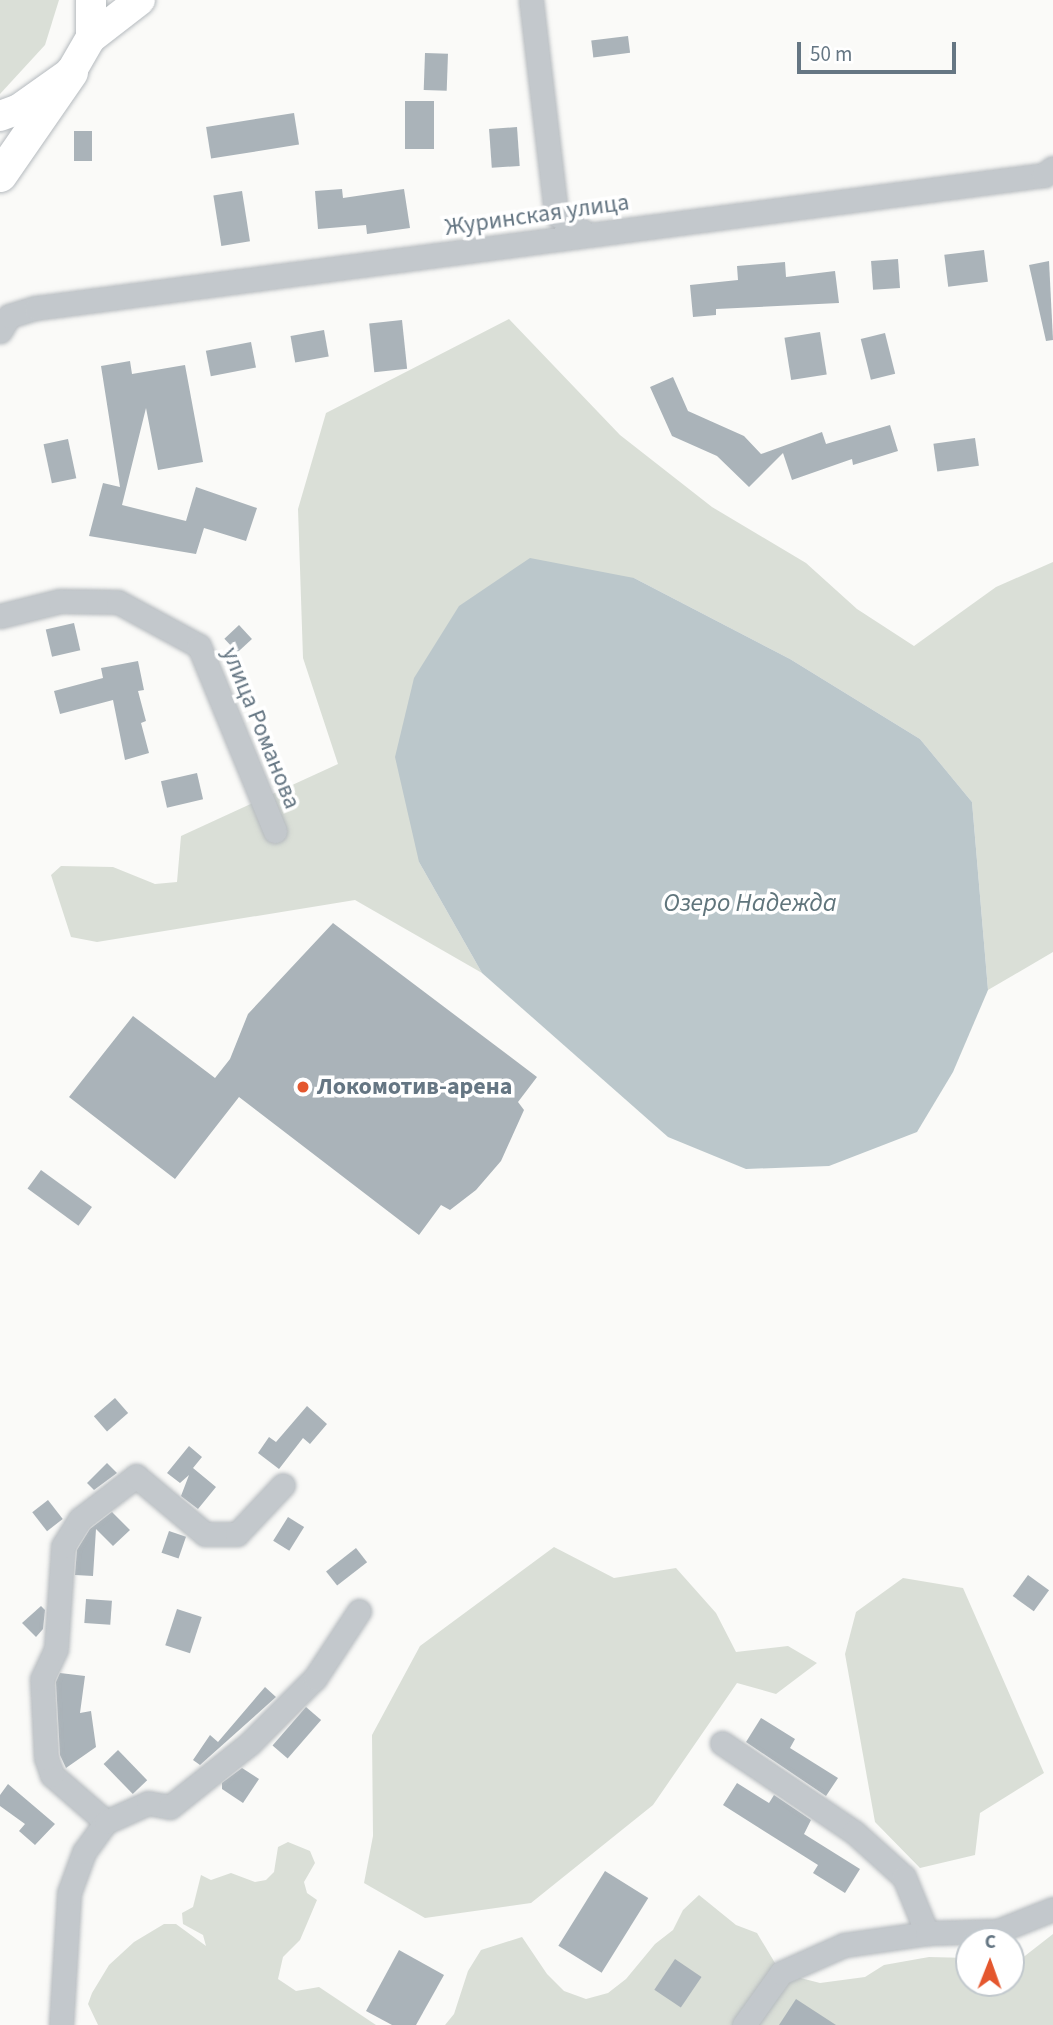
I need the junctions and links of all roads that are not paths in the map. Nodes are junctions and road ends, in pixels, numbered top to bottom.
1 (91, 0) edge
2 (140, 0) edge
3 (531, 0) edge
4 (91, 38) junction
5 (71, 72) junction
6 (0, 116) edge
7 (1049, 172) edge
8 (0, 175) edge
9 (589, 235) junction
10 (0, 331) edge
11 (0, 616) edge
12 (275, 831) dead end
13 (283, 1485) dead end
14 (359, 1611) dead end
15 (722, 1743) dead end
16 (106, 1822) junction
17 (1053, 1909) edge
18 (927, 1933) junction
19 (61, 2025) edge
20 (744, 2025) edge

1 - 4 main road
2 - 4 main road
3 - 9 street
4 - 5 main road
5 - 6 main road
5 - 8 highway
7 - 9 street, Журинская улица
9 - 10 street, Журинская улица
11 - 12 street, улица Романова
13 - 16 street
14 - 16 street
15 - 18 street
16 - 19 street
17 - 18 street
18 - 20 street

